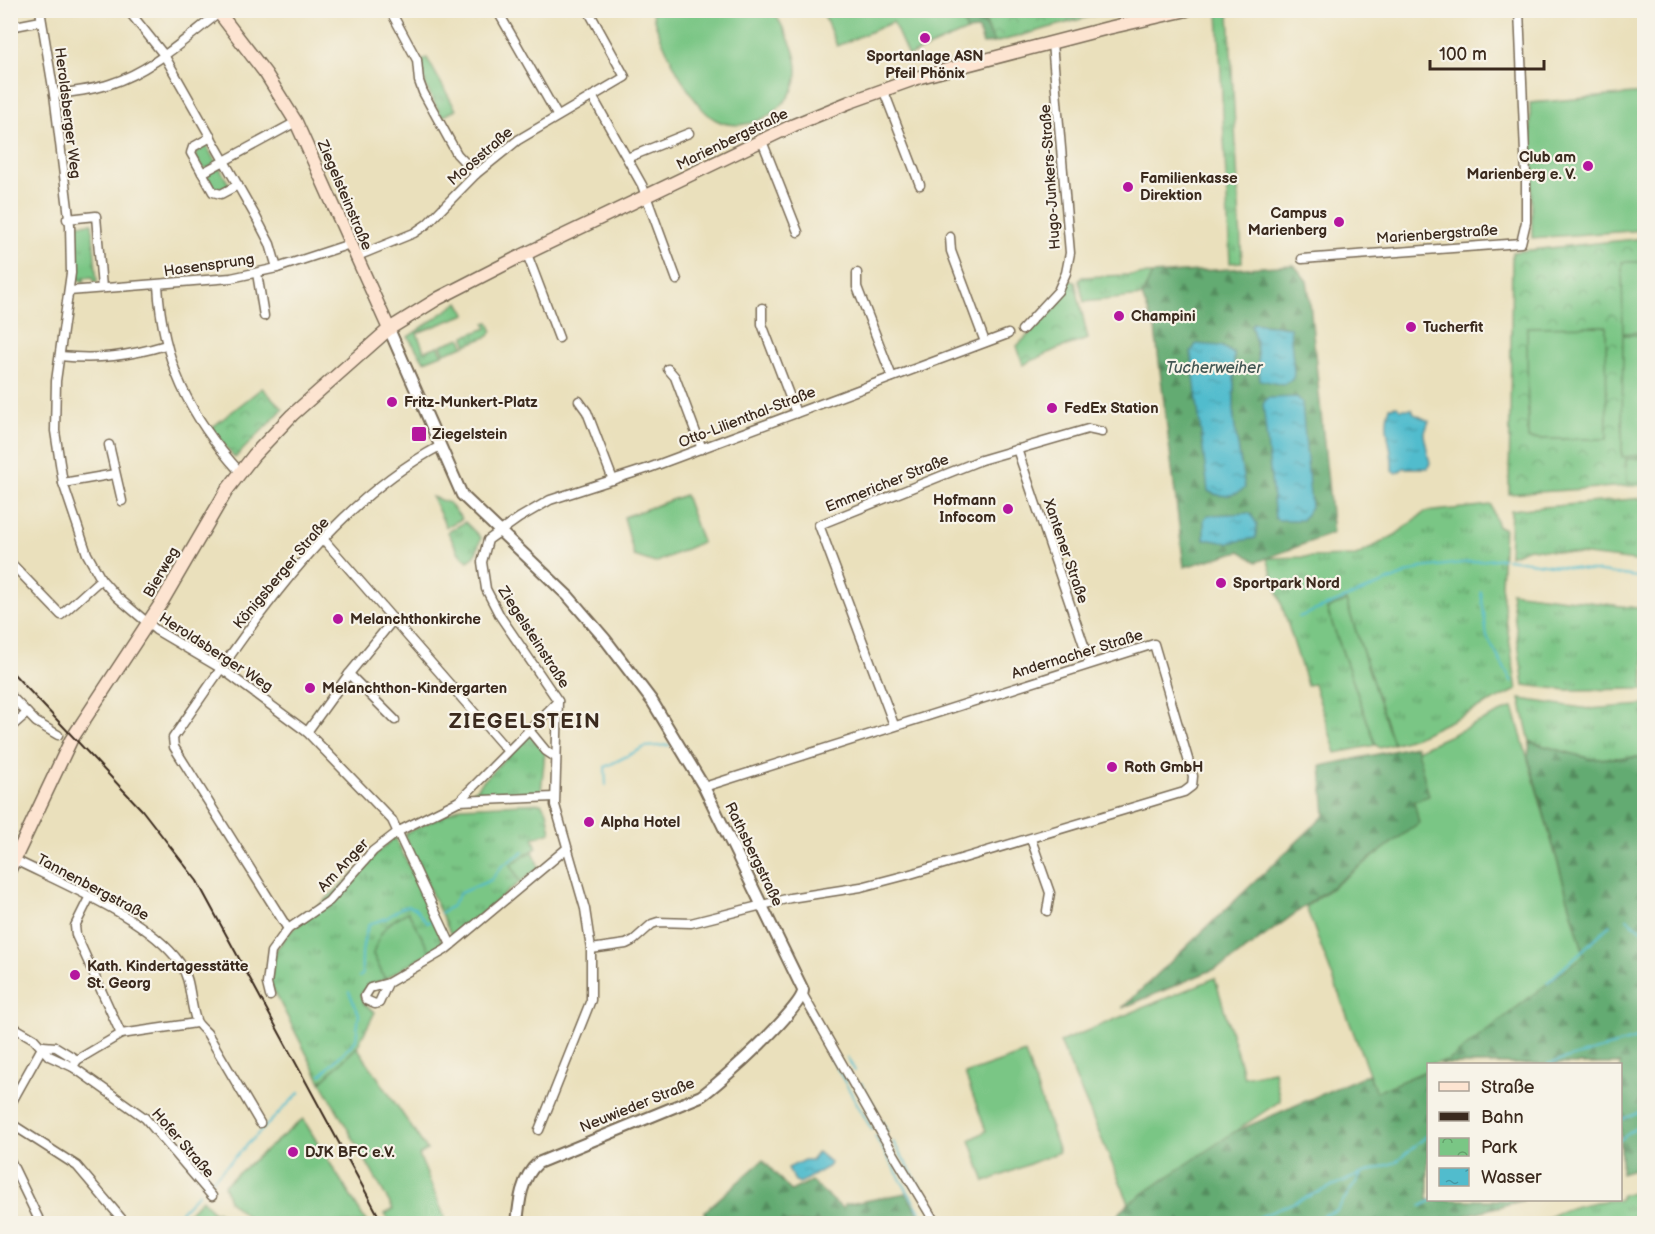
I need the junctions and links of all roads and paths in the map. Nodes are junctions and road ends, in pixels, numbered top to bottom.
1 (40, 10) edge
2 (128, 10) edge
3 (390, 10) edge
4 (497, 10) edge
5 (588, 10) edge
6 (1157, 10) edge
7 (1187, 10) edge
8 (1519, 10) edge
9 (218, 12) edge
10 (41, 21) junction
11 (10, 27) edge
12 (1108, 28) junction
13 (1052, 43) junction
14 (164, 55) junction
15 (883, 89) junction
16 (54, 94) junction
17 (592, 96) junction
18 (557, 115) junction
19 (296, 122) junction
20 (689, 133) dead end
21 (211, 137) junction
22 (762, 141) junction
23 (627, 158) junction
24 (225, 161) junction
25 (202, 173) junction
26 (476, 174) junction
27 (238, 185) junction
28 (920, 185) dead end
29 (646, 196) junction
30 (67, 219) junction
31 (798, 232) dead end
32 (950, 237) dead end
33 (350, 244) junction
34 (527, 254) junction
35 (355, 257) junction
36 (1302, 259) dead end
37 (277, 268) junction
38 (257, 273) junction
39 (857, 273) dead end
40 (677, 280) dead end
41 (158, 285) junction
42 (102, 288) junction
43 (69, 291) junction
44 (762, 309) dead end
45 (264, 316) dead end
46 (389, 329) junction
47 (1022, 330) dead end
48 (1008, 334) dead end
49 (559, 338) dead end
50 (985, 342) junction
51 (166, 345) junction
52 (60, 356) junction
53 (668, 369) dead end
54 (892, 377) junction
55 (579, 401) dead end
56 (796, 413) junction
57 (1102, 432) dead end
58 (109, 445) dead end
59 (440, 446) junction
60 (702, 449) junction
61 (1017, 449) junction
62 (240, 472) junction
63 (115, 474) junction
64 (613, 480) junction
65 (63, 483) junction
66 (122, 501) dead end
67 (498, 531) junction
68 (324, 540) junction
69 (10, 562) edge
70 (101, 579) junction
71 (394, 619) junction
72 (148, 624) junction
73 (1090, 663) junction
74 (222, 669) junction
75 (349, 674) junction
76 (10, 695) edge
77 (558, 701) junction
78 (27, 713) junction
79 (395, 720) dead end
80 (894, 725) junction
81 (10, 728) edge
82 (528, 729) junction
83 (307, 732) junction
84 (58, 735) dead end
85 (507, 750) junction
86 (555, 757) junction
87 (704, 787) junction
88 (554, 797) junction
89 (459, 801) junction
90 (399, 831) junction
91 (1031, 839) junction
92 (566, 849) junction
93 (13, 865) edge
94 (90, 898) junction
95 (763, 906) junction
96 (1047, 911) dead end
97 (288, 929) junction
98 (451, 945) junction
99 (591, 949) junction
100 (388, 983) dead end
101 (803, 995) junction
102 (270, 996) dead end
103 (196, 1023) junction
104 (10, 1025) edge
105 (121, 1034) junction
106 (43, 1046) junction
107 (75, 1064) junction
108 (10, 1105) edge
109 (10, 1123) edge
110 (260, 1124) dead end
111 (538, 1130) dead end
112 (10, 1160) edge
113 (212, 1196) dead end
114 (41, 1224) edge
115 (126, 1224) edge
116 (517, 1224) edge
117 (936, 1224) edge

1 - 10 street, Heroldsberger Weg
2 - 14 street
3 - 26 street
4 - 18 street
5 - 17 street, Moosstraße
6 - 12 main road, Marienbergstraße
7 - 12 main road, Marienbergstraße
8 - 36 street, Marienbergstraße
9 - 14 street
9 - 19 main road, Ziegelsteinstraße
10 - 11 street
10 - 16 street, Heroldsberger Weg
12 - 13 main road, Marienbergstraße
13 - 15 main road, Marienbergstraße
13 - 47 street, Hugo-Junkers-Straße
14 - 16 street
14 - 21 street
15 - 22 main road, Marienbergstraße
15 - 28 street
16 - 30 street, Heroldsberger Weg
17 - 18 street, Moosstraße
17 - 23 street
18 - 26 street, Moosstraße
19 - 24 street
19 - 33 main road, Ziegelsteinstraße
20 - 23 street
21 - 24 street
21 - 25 street
22 - 29 main road, Marienbergstraße
22 - 31 street
23 - 29 street
24 - 25 street
24 - 27 street
25 - 27 street
26 - 35 street, Moosstraße
27 - 37 street
29 - 34 main road, Marienbergstraße
29 - 40 street
30 - 42 street
30 - 43 street, Heroldsberger Weg
32 - 50 street
33 - 35 main road, Ziegelsteinstraße
33 - 37 street, Hasensprung
34 - 46 main road, Marienbergstraße
34 - 49 street
35 - 46 main road, Ziegelsteinstraße
37 - 38 street, Hasensprung
38 - 41 street, Hasensprung
38 - 45 street
39 - 54 street
41 - 42 street, Hasensprung
41 - 51 street
42 - 43 street, Hasensprung
43 - 52 street, Heroldsberger Weg
44 - 56 street
46 - 59 street, Ziegelsteinstraße
46 - 62 main road, Bierweg
48 - 50 street, Otto-Lilienthal-Straße
50 - 54 street, Otto-Lilienthal-Straße
51 - 52 street
51 - 62 street
52 - 65 street, Heroldsberger Weg
53 - 60 street
54 - 56 street, Otto-Lilienthal-Straße
55 - 64 street
56 - 60 street, Otto-Lilienthal-Straße
57 - 61 street, Emmericher Straße
58 - 63 street
59 - 67 street, Ziegelsteinstraße
59 - 68 street, Königsberger Straße
60 - 64 street, Otto-Lilienthal-Straße
61 - 73 street, Xantener Straße
61 - 80 street, Emmericher Straße
62 - 72 main road, Bierweg
63 - 65 street
63 - 66 street
64 - 67 street, Otto-Lilienthal-Straße
65 - 70 street, Heroldsberger Weg
67 - 77 street, Ziegelsteinstraße
67 - 87 street, Rathsbergstraße
68 - 71 street
68 - 74 street, Königsberger Straße
69 - 70 street
70 - 72 street, Heroldsberger Weg
71 - 75 street
71 - 85 street
72 - 74 street, Heroldsberger Weg
72 - 93 main road, Bierweg
73 - 80 street, Andernacher Straße
73 - 91 street, Andernacher Straße
74 - 83 street, Heroldsberger Weg
74 - 97 street, Königsberger Straße
75 - 79 street
75 - 83 street
76 - 78 street
77 - 82 street, Am Anger
77 - 86 street, Ziegelsteinstraße
78 - 81 street
78 - 84 street
80 - 87 street, Andernacher Straße
82 - 85 street, Am Anger
82 - 86 street
83 - 90 street, Heroldsberger Weg
85 - 89 street, Am Anger
86 - 88 street, Ziegelsteinstraße
87 - 95 street, Rathsbergstraße
88 - 89 street
88 - 92 street, Ziegelsteinstraße
89 - 90 street, Am Anger
90 - 97 street, Am Anger
90 - 98 street, Heroldsberger Weg
91 - 95 street, Andernacher Straße
91 - 96 street
92 - 98 street
92 - 99 street, Ziegelsteinstraße
93 - 94 street, Tannenbergstraße
94 - 103 street, Tannenbergstraße
94 - 105 street
95 - 99 street, Andernacher Straße
95 - 101 street, Rathsbergstraße
97 - 102 street, Am Anger
98 - 100 street
99 - 111 street, Ziegelsteinstraße
101 - 116 street, Neuwieder Straße
101 - 117 street, Rathsbergstraße
103 - 105 street
103 - 110 street, Tannenbergstraße
104 - 106 street, Hofer Straße
105 - 107 street
106 - 107 street, Hofer Straße
106 - 108 street
107 - 113 street, Hofer Straße
109 - 115 street
112 - 114 street

